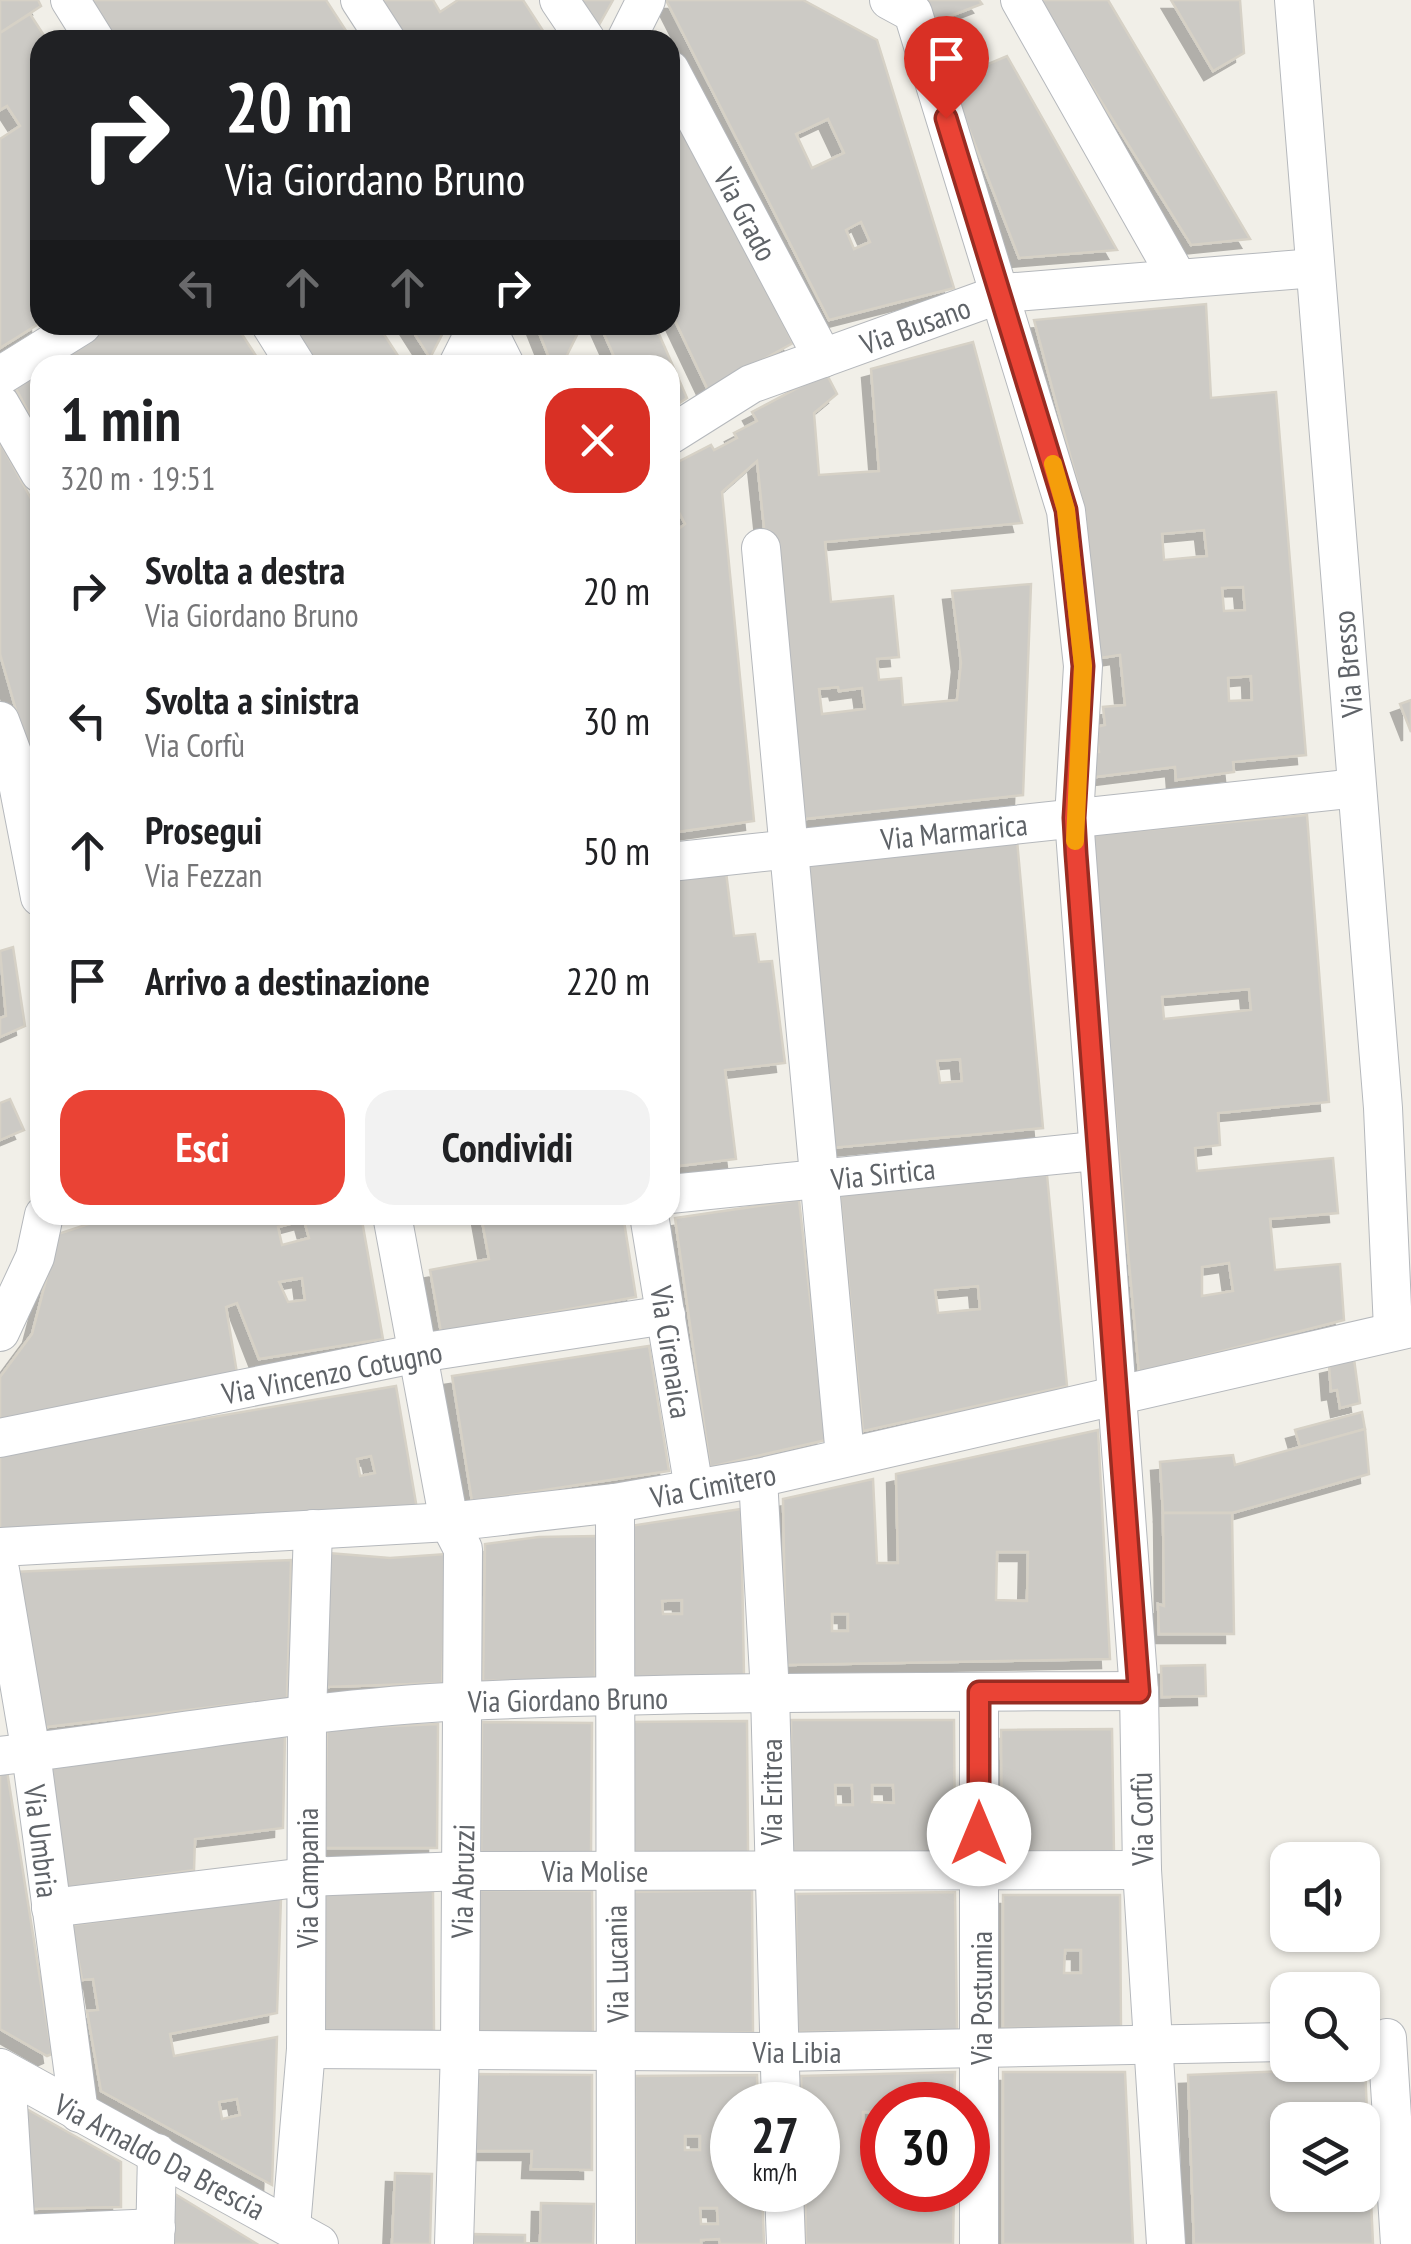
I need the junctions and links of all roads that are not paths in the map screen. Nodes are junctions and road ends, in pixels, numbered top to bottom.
1 (70, 0) edge
2 (360, 0) edge
3 (559, 0) edge
4 (890, 0) edge
5 (1020, 0) edge
6 (1294, 0) edge
7 (89, 30) edge
8 (380, 30) edge
9 (579, 30) edge
10 (680, 89) edge
11 (1314, 268) junction
12 (1178, 279) junction
13 (1003, 294) junction
14 (66, 335) edge
15 (34, 355) edge
16 (30, 357) edge
17 (822, 358) junction
18 (0, 376) edge
19 (0, 404) edge
20 (680, 429) edge
21 (30, 456) edge
22 (761, 548) dead end
23 (0, 721) edge
24 (1357, 788) junction
25 (1074, 818) junction
26 (30, 846) edge
27 (788, 849) junction
28 (680, 861) edge
29 (1095, 1151) junction
30 (818, 1179) junction
31 (680, 1193) edge
32 (44, 1225) edge
33 (394, 1225) edge
34 (651, 1225) edge
35 (666, 1316) junction
36 (1402, 1329) edge
37 (0, 1332) edge
38 (419, 1353) junction
39 (1119, 1394) junction
40 (0, 1438) edge
41 (845, 1456) junction
42 (758, 1478) junction
43 (694, 1489) junction
44 (615, 1503) junction
45 (449, 1522) junction
46 (314, 1530) junction
47 (0, 1547) edge
48 (0, 1570) edge
49 (979, 1692) junction
50 (1139, 1692) junction
51 (770, 1693) junction
52 (612, 1698) junction
53 (464, 1701) junction
54 (307, 1716) junction
55 (15, 1755) edge
56 (771, 1869) junction
57 (615, 1870) junction
58 (979, 1870) junction
59 (1142, 1870) junction
60 (462, 1871) junction
61 (306, 1877) junction
62 (51, 1908) junction
63 (1387, 2039) edge
64 (1270, 2043) edge
65 (1154, 2047) junction
66 (617, 2048) junction
67 (306, 2049) junction
68 (460, 2049) junction
69 (981, 2050) junction
70 (779, 2052) junction
71 (3, 2070) edge
72 (780, 2082) edge
73 (79, 2112) junction
74 (157, 2152) junction
75 (785, 2212) edge
76 (8, 2235) edge
77 (155, 2236) edge
78 (305, 2236) edge
79 (454, 2244) edge
80 (616, 2244) edge
81 (786, 2244) edge
82 (979, 2244) edge
83 (1166, 2244) edge
84 (1400, 2244) edge

1 - 7 street
2 - 8 street
3 - 9 street
4 - 13 street, Via Corfù
5 - 12 street
6 - 11 street, Via Bresso
10 - 17 street, Via Grado
11 - 12 street, Via Busano
11 - 24 street, Via Bresso
12 - 13 street, Via Busano
13 - 17 street, Via Busano
13 - 25 street, Via Corfù
14 - 15 street
16 - 18 street
17 - 20 street, Via Busano
19 - 21 street
22 - 27 street
23 - 26 street
24 - 25 street, Via Marmarica
24 - 36 street, Via Bresso
25 - 27 street, Via Marmarica
25 - 29 street, Via Corfù
27 - 28 street, Via Marmarica
27 - 30 street
29 - 30 street, Via Sirtica
29 - 39 street, Via Corfù
30 - 31 street, Via Sirtica
30 - 41 street
32 - 37 street
33 - 38 street, Via Abruzzi
34 - 35 street, Via Cirenaica
35 - 38 street, Via Vincenzo Cotugno
35 - 43 street, Via Cirenaica
36 - 39 street, Via Cimitero
38 - 40 street, Via Vincenzo Cotugno
38 - 45 street, Via Abruzzi
39 - 41 street, Via Cimitero
39 - 50 street, Via Corfù
41 - 42 street, Via Cimitero
42 - 43 street, Via Cimitero
42 - 51 street, Via Eritrea
43 - 44 street, Via Cimitero
44 - 45 street, Via Cimitero
44 - 52 street, Via Lucania
45 - 46 street, Via Cimitero
45 - 53 street, Via Abruzzi
46 - 47 street, Via Cimitero
46 - 54 street, Via Campania
48 - 55 street, Via Umbria
49 - 50 street, Via Giordano Bruno
49 - 51 street, Via Giordano Bruno
49 - 58 street, Via Postumia
50 - 59 street, Via Corfù
51 - 52 street, Via Giordano Bruno
51 - 56 street, Via Eritrea
52 - 53 street, Via Giordano Bruno
52 - 57 street, Via Lucania
53 - 54 street, Via Giordano Bruno
53 - 60 street, Via Abruzzi
54 - 55 street, Via Giordano Bruno
54 - 61 street, Via Campania
55 - 62 street, Via Umbria
56 - 57 street, Via Molise
56 - 58 street, Via Molise
56 - 70 street, Via Eritrea
57 - 60 street, Via Molise
57 - 66 street, Via Lucania
58 - 59 street, Via Molise
58 - 69 street, Via Postumia
59 - 65 street, Via Corfù
60 - 61 street, Via Molise
60 - 68 street, Via Abruzzi
61 - 62 street, Via Molise
61 - 67 street, Via Campania
62 - 73 street, Via Umbria
63 - 84 street
64 - 65 street, Via Libia
65 - 69 street, Via Libia
65 - 83 street, Via Corfù
66 - 68 street, Via Libia
66 - 70 street, Via Libia
66 - 80 street, Via Lucania
67 - 68 street, Via Libia
67 - 78 street, Via Campania
68 - 79 street, Via Abruzzi
69 - 70 street, Via Libia
69 - 82 street, Via Postumia
70 - 72 street, Via Eritrea
71 - 73 street, Via Arnaldo Da Brescia
71 - 76 street
73 - 74 street, Via Arnaldo Da Brescia
74 - 77 street
74 - 78 street, Via Arnaldo Da Brescia
75 - 81 street
76 - 77 street

